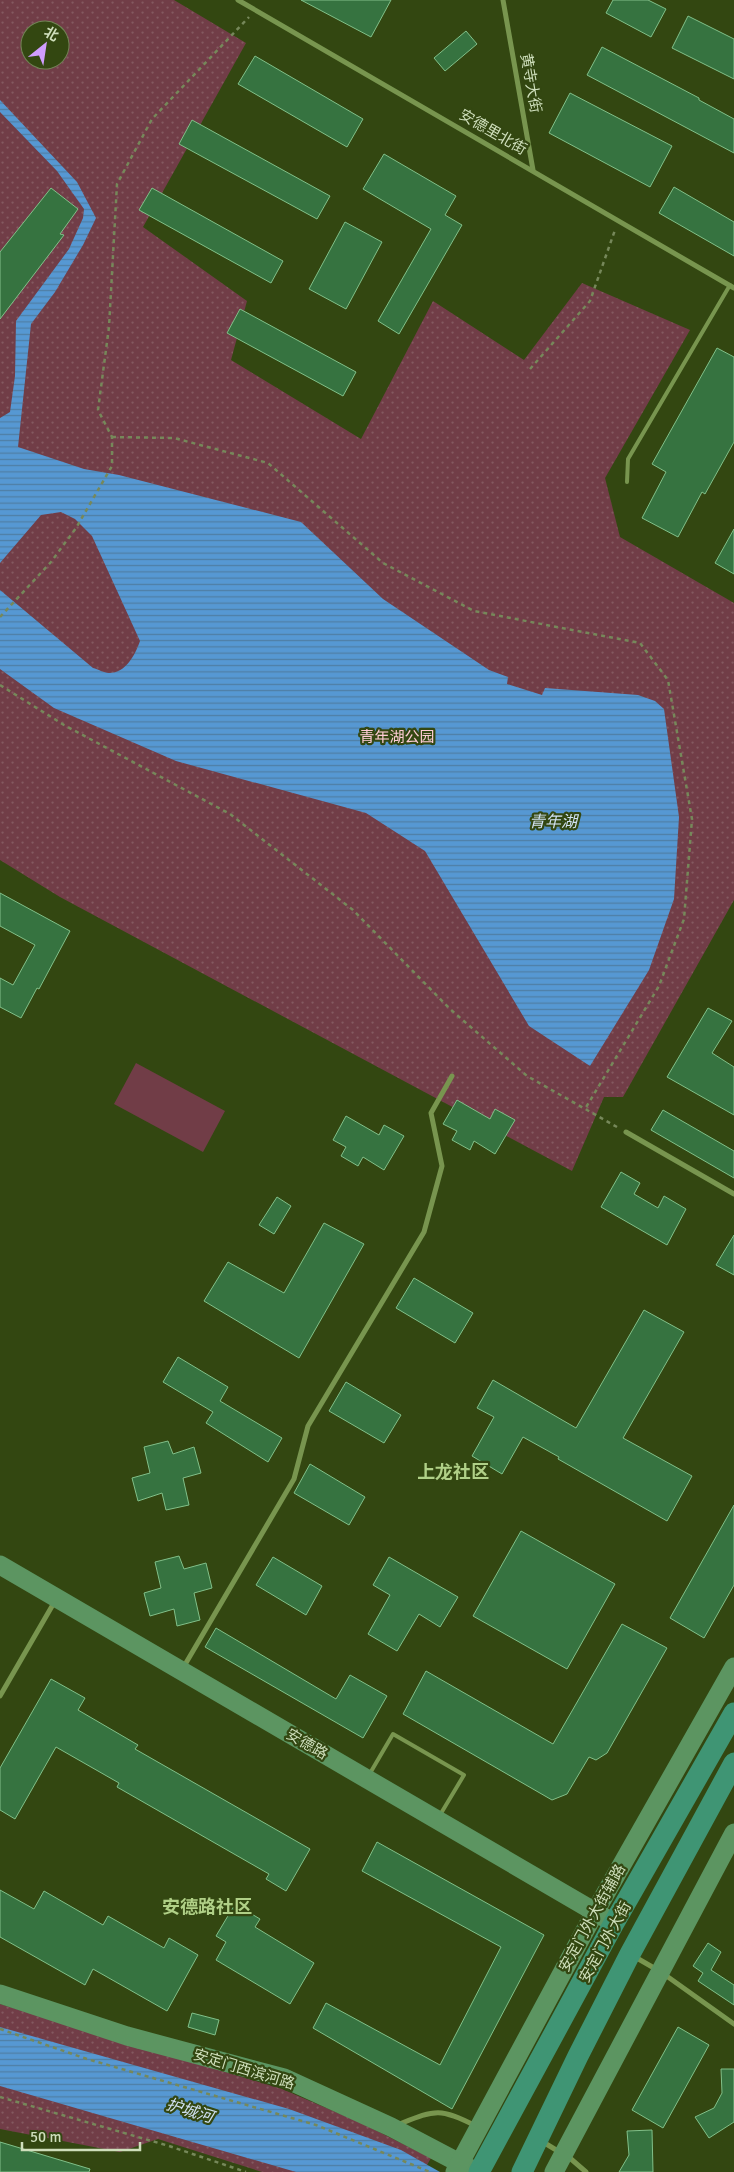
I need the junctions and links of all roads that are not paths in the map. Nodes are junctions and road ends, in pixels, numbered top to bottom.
1 (238, 0) edge
2 (503, 0) edge
3 (533, 170) junction
4 (732, 286) edge
5 (627, 482) dead end
6 (452, 1076) dead end
7 (626, 1132) road end
8 (734, 1194) edge
9 (0, 1565) edge
10 (57, 1598) junction
11 (734, 1667) edge
12 (181, 1671) junction
13 (0, 1696) edge
14 (734, 1713) edge
15 (734, 1763) edge
16 (366, 1779) junction
17 (438, 1820) junction
18 (734, 1833) edge
19 (594, 1912) junction
20 (614, 1923) junction
21 (630, 1954) junction
22 (661, 1972) junction
23 (0, 1994) edge
24 (734, 2024) edge
25 (391, 2127) junction
26 (479, 2127) junction
27 (538, 2139) junction
28 (564, 2154) junction
29 (481, 2166) edge
30 (455, 2172) edge
31 (522, 2172) edge
32 (554, 2172) edge
33 (586, 2172) edge

1 - 3 street, 安德里北街
2 - 3 street, 黄寺大街
3 - 4 street, 安德里北街
4 - 5 lane
6 - 12 street
7 - 8 street
9 - 10 street, 安德路
10 - 12 street, 安德路
10 - 13 street
11 - 19 street, 安定门外大街辅路
12 - 16 street, 安德路
14 - 20 main road, 安定门外大街
15 - 21 main road, 安定门外大街
16 - 17 street, 安德路
16 - 17 lane
17 - 19 street, 安德路
18 - 22 street
19 - 20 street, 安德路
19 - 26 street, 安定门外大街辅路
20 - 29 main road, 安定门外大街
21 - 22 street
21 - 27 main road, 安定门外大街
22 - 24 street
22 - 28 street
23 - 25 street, 安定门西滨河路
25 - 26 street
25 - 29 street, 安定门西滨河路
26 - 30 street, 安定门外大街辅路
27 - 28 street
27 - 31 main road, 安定门外大街
28 - 32 street
28 - 33 street

